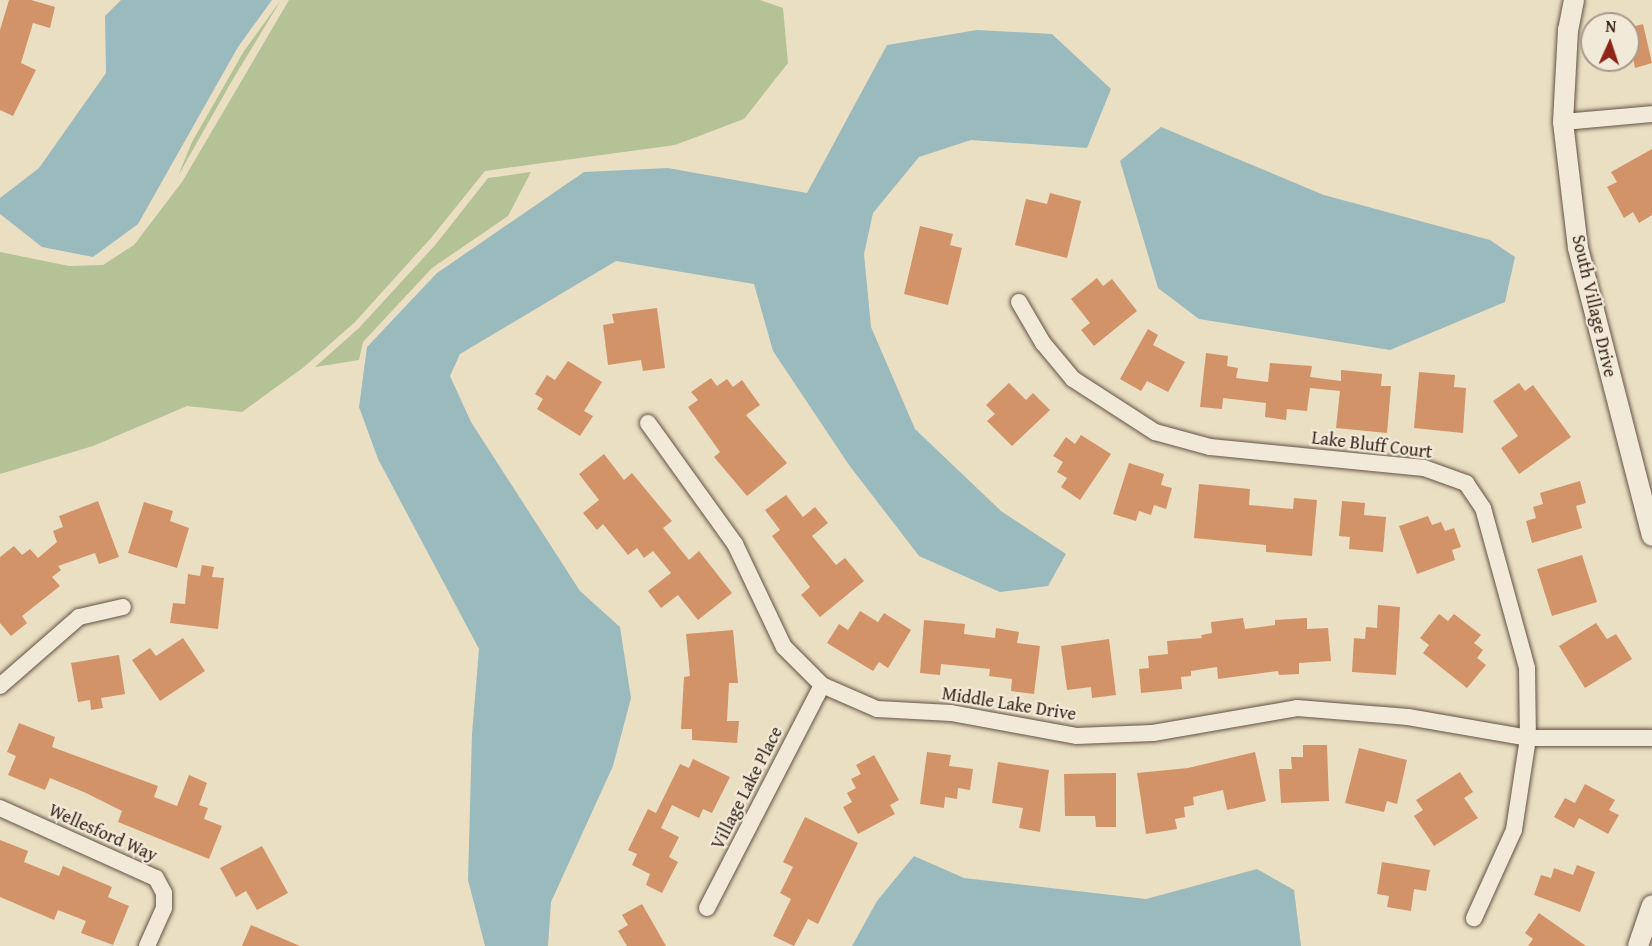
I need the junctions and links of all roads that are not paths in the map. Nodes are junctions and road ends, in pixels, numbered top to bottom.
1 (1574, 0) edge
2 (1652, 114) edge
3 (1563, 122) junction
4 (1019, 302) dead end
5 (648, 423) dead end
6 (1652, 536) edge
7 (123, 607) dead end
8 (822, 685) junction
9 (0, 686) edge
10 (1528, 738) junction
11 (1652, 738) edge
12 (0, 808) edge
13 (1652, 905) edge
14 (707, 908) dead end
15 (1474, 918) dead end
16 (147, 946) edge
17 (1638, 946) edge

1 - 3 street, South Village Drive
2 - 3 street
3 - 6 street, South Village Drive
4 - 10 street, Lake Bluff Court
5 - 8 street, Middle Lake Drive
7 - 9 street
8 - 10 street, Middle Lake Drive
8 - 14 street, Village Lake Place
10 - 11 street, Middle Lake Drive
10 - 15 street, Lake Bluff Court
12 - 16 street, Wellesford Way
13 - 17 street

